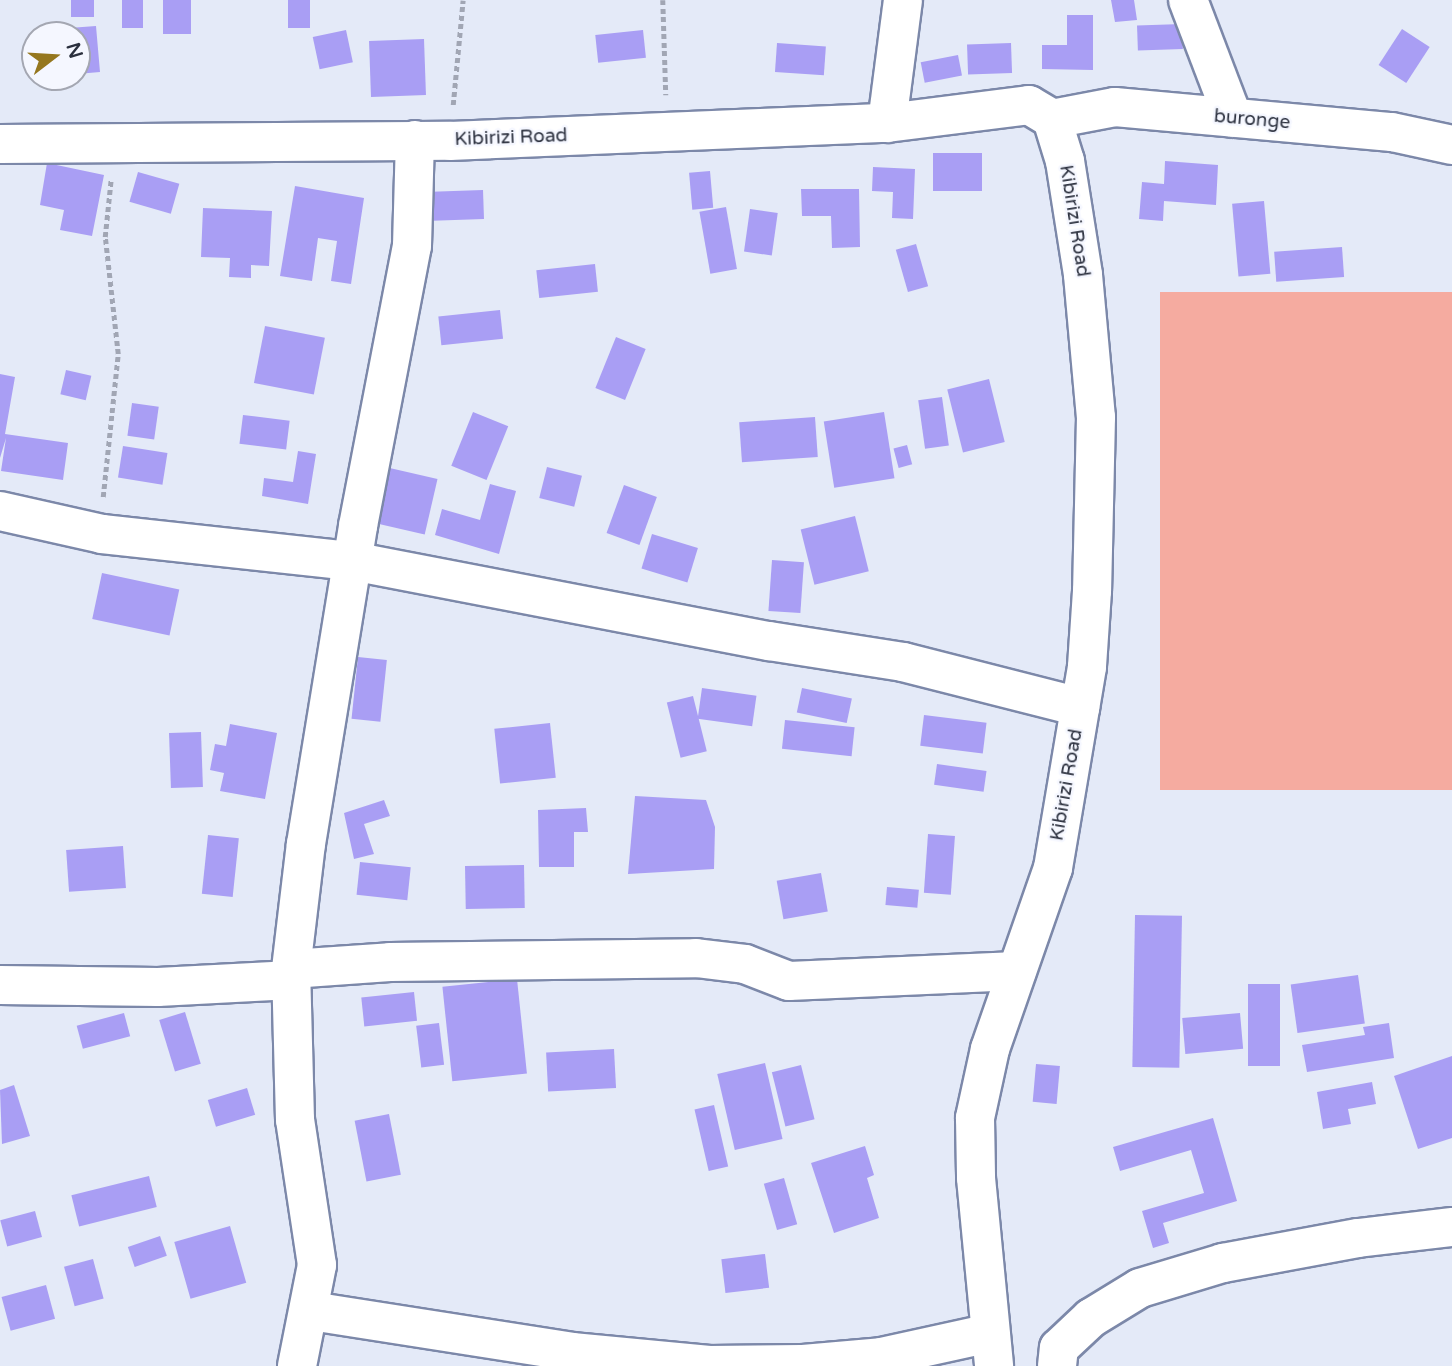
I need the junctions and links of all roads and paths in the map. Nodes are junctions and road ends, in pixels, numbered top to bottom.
1 (463, 0) edge
2 (663, 0) edge
3 (903, 0) edge
4 (1188, 0) edge
5 (1233, 118) junction
6 (1052, 119) junction
7 (887, 123) junction
8 (667, 131) junction
9 (433, 140) junction
10 (0, 144) edge
11 (117, 144) junction
12 (1452, 145) edge
13 (0, 511) edge
14 (99, 533) junction
15 (352, 561) junction
16 (1080, 707) junction
17 (1017, 971) junction
18 (292, 975) junction
19 (0, 985) edge
20 (1452, 1227) edge
21 (311, 1311) junction
22 (992, 1350) edge
23 (759, 1365) edge
24 (297, 1366) edge
25 (1057, 1366) edge

1 - 9 path
2 - 8 path
3 - 7 street
4 - 5 street
5 - 6 street, buronge
5 - 12 street, buronge
6 - 7 street, Kibirizi Road
6 - 16 street, Kibirizi Road
7 - 8 street, Kibirizi Road
8 - 9 street, Kibirizi Road
9 - 11 street, Kibirizi Road
9 - 15 street
10 - 11 street, Kibirizi Road
11 - 14 path
13 - 14 street
14 - 15 street
15 - 16 street
15 - 18 street
16 - 17 street, Kibirizi Road
17 - 18 street
17 - 22 street, Kibirizi Road
18 - 19 street
18 - 21 street
20 - 25 street
21 - 23 street
21 - 24 street
22 - 23 street

